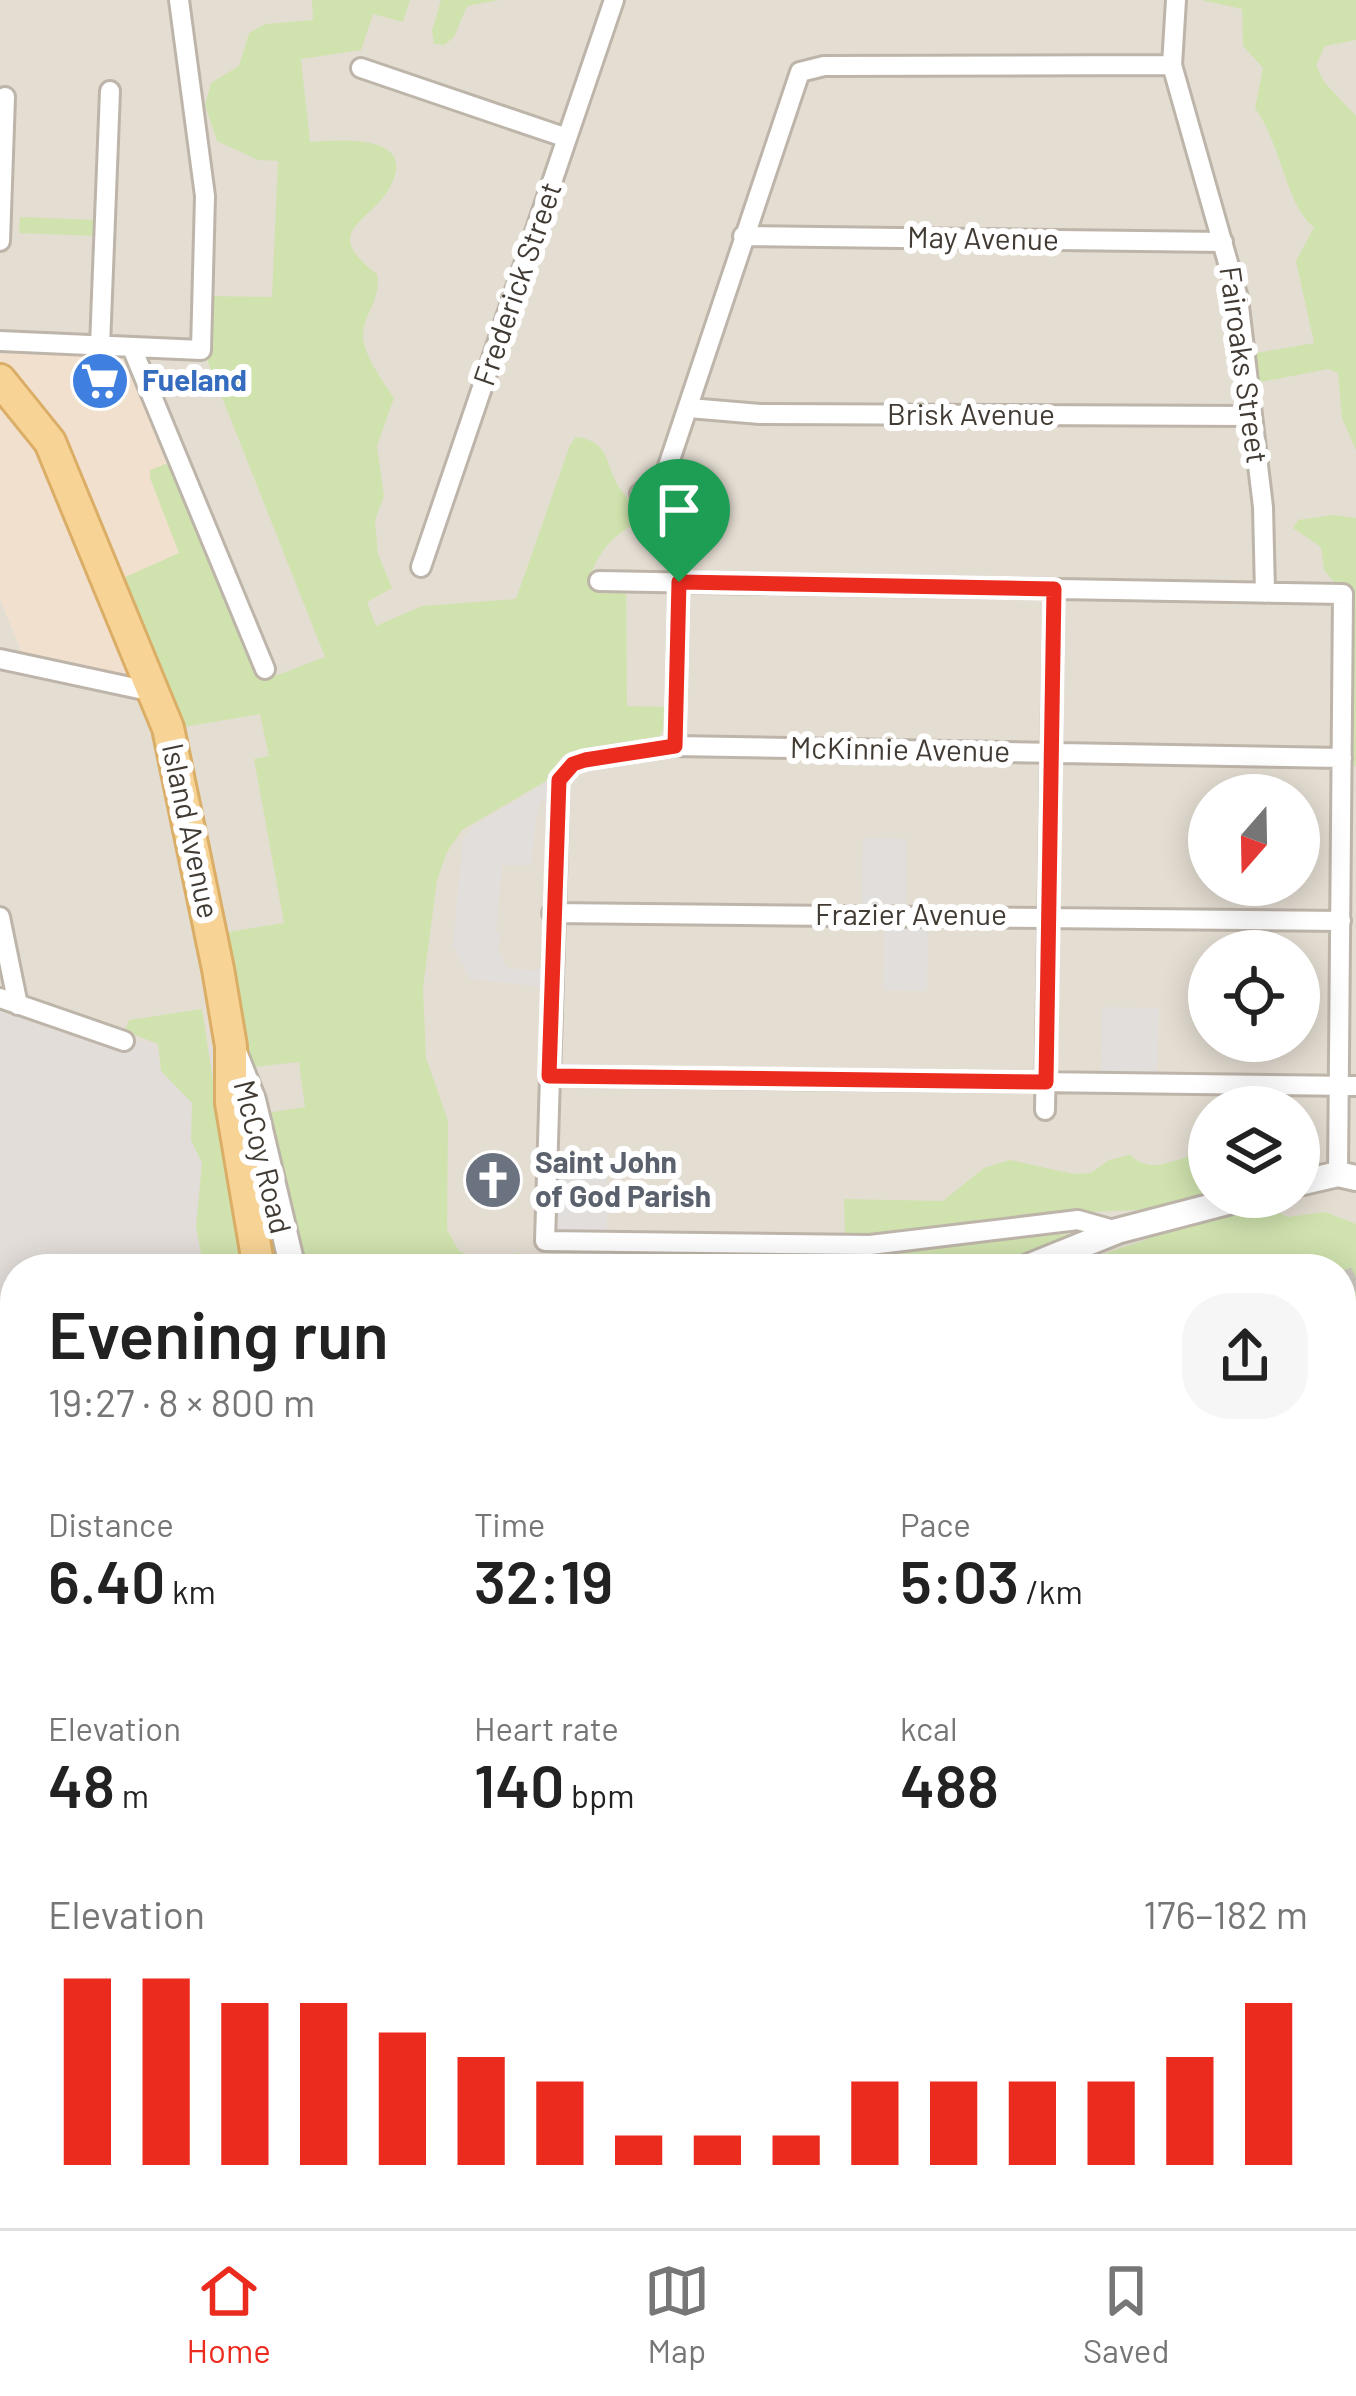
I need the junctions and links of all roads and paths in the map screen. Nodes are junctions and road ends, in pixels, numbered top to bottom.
1 (179, 0) edge
2 (614, 0) edge
3 (1176, 0) edge
4 (1172, 65) junction
5 (361, 68) dead end
6 (110, 91) dead end
7 (5, 98) dead end
8 (567, 138) junction
9 (743, 236) junction
10 (0, 241) edge
11 (1223, 242) junction
12 (0, 341) edge
13 (100, 346) junction
14 (132, 348) junction
15 (0, 380) edge
16 (0, 397) edge
17 (689, 408) junction
18 (1252, 416) junction
19 (30, 420) junction
20 (640, 494) dead end
21 (422, 568) dead end
22 (599, 581) dead end
23 (679, 582) junction
24 (1054, 589) junction
25 (1265, 593) junction
26 (0, 659) edge
27 (265, 669) dead end
28 (158, 693) junction
29 (675, 746) junction
30 (1052, 752) junction
31 (1342, 758) junction
32 (552, 913) junction
33 (0, 916) edge
34 (1048, 916) junction
35 (1341, 921) junction
36 (9, 1002) edge
37 (124, 1041) dead end
38 (231, 1046) junction
39 (549, 1076) junction
40 (1046, 1082) junction
41 (1347, 1086) edge
42 (1045, 1110) dead end
43 (1347, 1176) edge
44 (1188, 1212) edge
45 (1117, 1231) junction
46 (256, 1254) edge
47 (289, 1254) edge
48 (1060, 1254) edge

1 - 14 street
2 - 8 street, Frederick Street
3 - 4 street, Fairoaks Street
4 - 9 street
4 - 11 street, Fairoaks Street
5 - 8 street
6 - 13 street
7 - 10 street
8 - 21 street, Frederick Street
9 - 11 street, May Avenue
9 - 17 street
11 - 18 street, Fairoaks Street
12 - 13 street
13 - 14 street
14 - 27 street
15 - 19 main road, Island Avenue
16 - 19 main road, Island Avenue
17 - 18 street, Brisk Avenue
17 - 20 street
18 - 25 street, Fairoaks Street
19 - 28 main road, Island Avenue
22 - 23 street
23 - 24 street
23 - 29 street
24 - 25 street
24 - 30 street
25 - 31 street
26 - 28 street
28 - 38 main road, Island Avenue
29 - 30 street, McKinnie Avenue
29 - 32 street, McKinnie Avenue
30 - 31 street, McKinnie Avenue
30 - 34 street
31 - 35 street
32 - 34 street, Frazier Avenue
32 - 39 street
33 - 36 street
34 - 35 street, Frazier Avenue
34 - 40 street
35 - 41 street
36 - 37 street
38 - 46 main road, Island Avenue
38 - 47 street, McCoy Road
39 - 40 street
39 - 45 street
40 - 41 street
40 - 42 street
41 - 43 street
44 - 45 street
45 - 48 street

